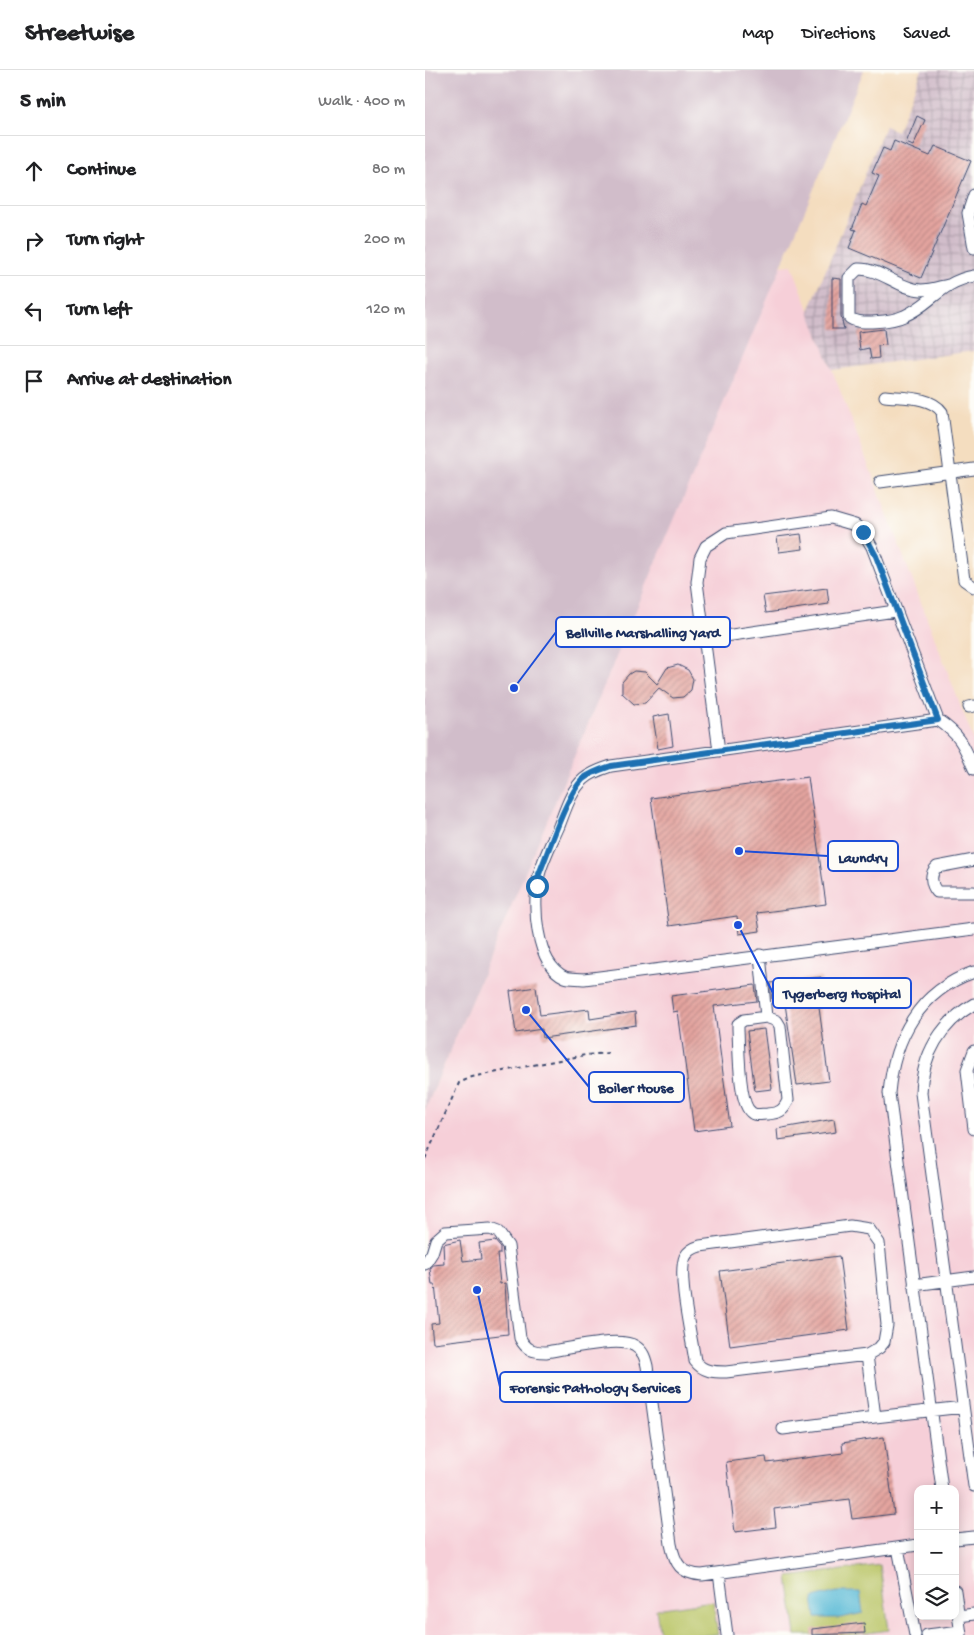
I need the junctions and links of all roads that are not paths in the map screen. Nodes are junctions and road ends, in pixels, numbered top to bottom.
1 (974, 195) edge
2 (974, 248) edge
3 (974, 276) edge
4 (948, 285) junction
5 (885, 396) dead end
6 (974, 469) edge
7 (950, 472) junction
8 (879, 482) dead end
9 (974, 587) edge
10 (895, 611) junction
11 (705, 639) junction
12 (938, 720) junction
13 (719, 751) junction
14 (974, 769) edge
15 (974, 860) edge
16 (974, 892) edge
17 (974, 930) edge
18 (760, 955) junction
19 (974, 972) edge
20 (974, 1004) edge
21 (766, 1017) junction
22 (974, 1052) edge
23 (974, 1129) edge
24 (425, 1264) edge
25 (974, 1277) edge
26 (946, 1282) junction
27 (914, 1285) junction
28 (867, 1355) junction
29 (963, 1407) junction
30 (931, 1410) junction
31 (875, 1417) junction
32 (783, 1429) dead end
33 (941, 1485) edge
34 (974, 1486) edge
35 (974, 1537) edge
36 (959, 1539) edge
37 (914, 1546) edge
38 (898, 1548) junction
39 (719, 1573) junction
40 (974, 1614) edge
41 (959, 1616) joint
42 (961, 1633) edge
43 (727, 1635) edge
44 (915, 1635) edge
45 (927, 1635) edge

1 - 2 street
3 - 4 street
4 - 4 street
5 - 7 street
6 - 7 street
7 - 8 street
7 - 9 street
10 - 11 street
10 - 11 street
10 - 12 street
11 - 13 street
12 - 13 street
12 - 14 street
13 - 18 street
15 - 16 street
17 - 18 street
18 - 21 street
19 - 27 street
20 - 26 street
21 - 21 street
22 - 23 street
24 - 39 street
25 - 26 street
26 - 27 street
26 - 29 street
27 - 30 street
28 - 28 street
28 - 31 street
29 - 30 street
29 - 34 street
30 - 31 street
30 - 33 street
31 - 32 street
35 - 36 street
37 - 38 street
38 - 39 street
38 - 44 street
39 - 43 street
40 - 41 street
41 - 42 street
42 - 45 street

